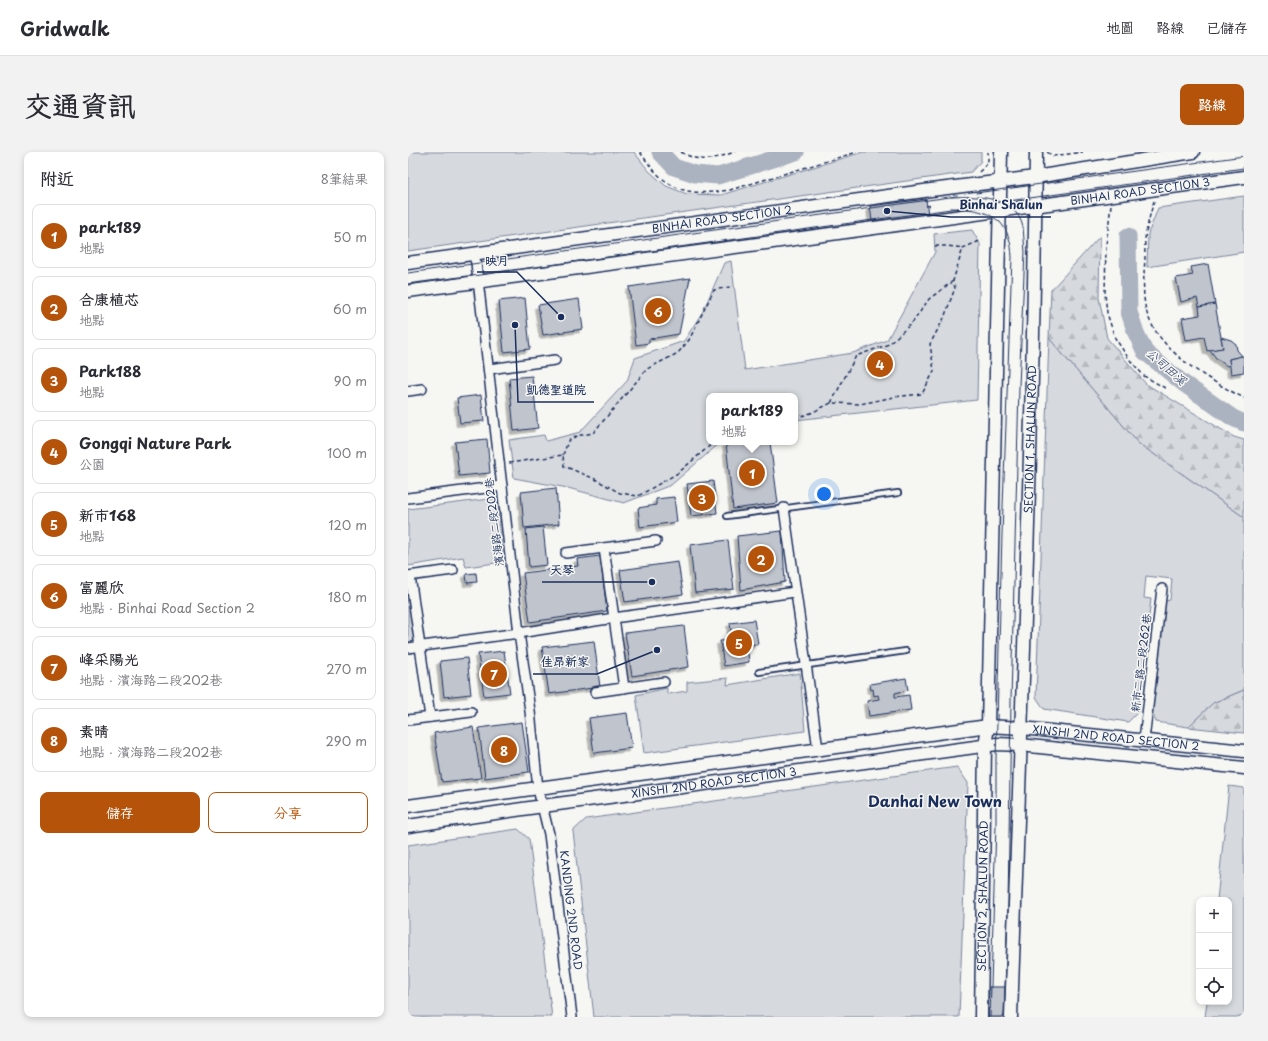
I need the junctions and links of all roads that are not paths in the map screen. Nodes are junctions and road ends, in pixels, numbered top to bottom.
1 (1001, 152) edge
2 (1193, 152) edge
3 (1041, 153) edge
4 (1036, 177) junction
5 (1244, 177) edge
6 (1000, 182) junction
7 (1036, 207) junction
8 (1000, 211) junction
9 (473, 253) junction
10 (408, 263) edge
11 (478, 282) junction
12 (408, 291) edge
13 (555, 360) dead end
14 (489, 369) junction
15 (422, 389) dead end
16 (408, 391) edge
17 (502, 486) junction
18 (898, 493) dead end
19 (408, 498) edge
20 (784, 508) junction
21 (727, 516) dead end
22 (656, 541) dead end
23 (604, 548) junction
24 (566, 553) dead end
25 (452, 570) dead end
26 (409, 576) edge
27 (1162, 589) dead end
28 (795, 592) junction
29 (614, 618) junction
30 (519, 633) junction
31 (420, 646) junction
32 (408, 648) edge
33 (906, 651) dead end
34 (806, 666) junction
35 (759, 672) dead end
36 (664, 682) dead end
37 (624, 688) junction
38 (595, 692) dead end
39 (471, 712) dead end
40 (430, 717) junction
41 (408, 720) edge
42 (988, 726) junction
43 (1022, 728) junction
44 (1144, 740) junction
45 (1020, 745) junction
46 (985, 746) junction
47 (818, 749) junction
48 (1244, 751) edge
49 (1244, 768) edge
50 (538, 789) junction
51 (408, 806) edge
52 (543, 806) junction
53 (408, 826) edge
54 (572, 1017) edge
55 (981, 1017) edge
56 (1011, 1017) edge

1 - 6 street
2 - 4 street
3 - 4 street, SECTION 1, SHALUN ROAD
4 - 6 street, BINHAI ROAD SECTION 2
4 - 7 street, SECTION 1, SHALUN ROAD
5 - 7 street, BINHAI ROAD SECTION 3
6 - 8 street
6 - 9 street, BINHAI ROAD SECTION 2
7 - 8 street, BINHAI ROAD SECTION 3
7 - 43 street, SECTION 1, SHALUN ROAD
8 - 11 street
8 - 42 street
9 - 10 street, BINHAI ROAD SECTION 2
9 - 11 street, 濱海路二段202巷
11 - 12 street
11 - 14 street, 濱海路二段202巷
13 - 14 street
14 - 17 street, 濱海路二段202巷
15 - 16 street
17 - 19 street
17 - 30 street, 濱海路二段202巷
18 - 20 lane
20 - 21 lane
20 - 28 street
22 - 23 street
23 - 24 street
23 - 29 street
25 - 26 street
26 - 31 street
27 - 44 street, 新市二路二段262巷
28 - 29 street
28 - 34 street
29 - 30 street
29 - 37 street
30 - 31 street
30 - 50 street, 濱海路二段202巷
31 - 32 street
31 - 40 street
33 - 34 lane
34 - 35 lane
34 - 47 street
36 - 37 street
37 - 38 street
39 - 40 street
40 - 41 street
42 - 43 street, XINSHI 2ND ROAD SECTION 2
42 - 46 street, SECTION 2, SHALUN ROAD
42 - 47 street, XINSHI 2ND ROAD SECTION 3
43 - 44 street, XINSHI 2ND ROAD SECTION 2
43 - 45 street
44 - 48 street, XINSHI 2ND ROAD SECTION 2
45 - 46 street, XINSHI 2ND ROAD SECTION 3
45 - 49 street, XINSHI 2ND ROAD SECTION 2
45 - 56 street
46 - 52 street, XINSHI 2ND ROAD SECTION 3
46 - 55 street, SECTION 2, SHALUN ROAD
47 - 50 street, XINSHI 2ND ROAD SECTION 3
50 - 51 street, XINSHI 2ND ROAD SECTION 3
50 - 52 street, KANDING 2ND ROAD
52 - 53 street, XINSHI 2ND ROAD SECTION 3
52 - 54 street, KANDING 2ND ROAD

